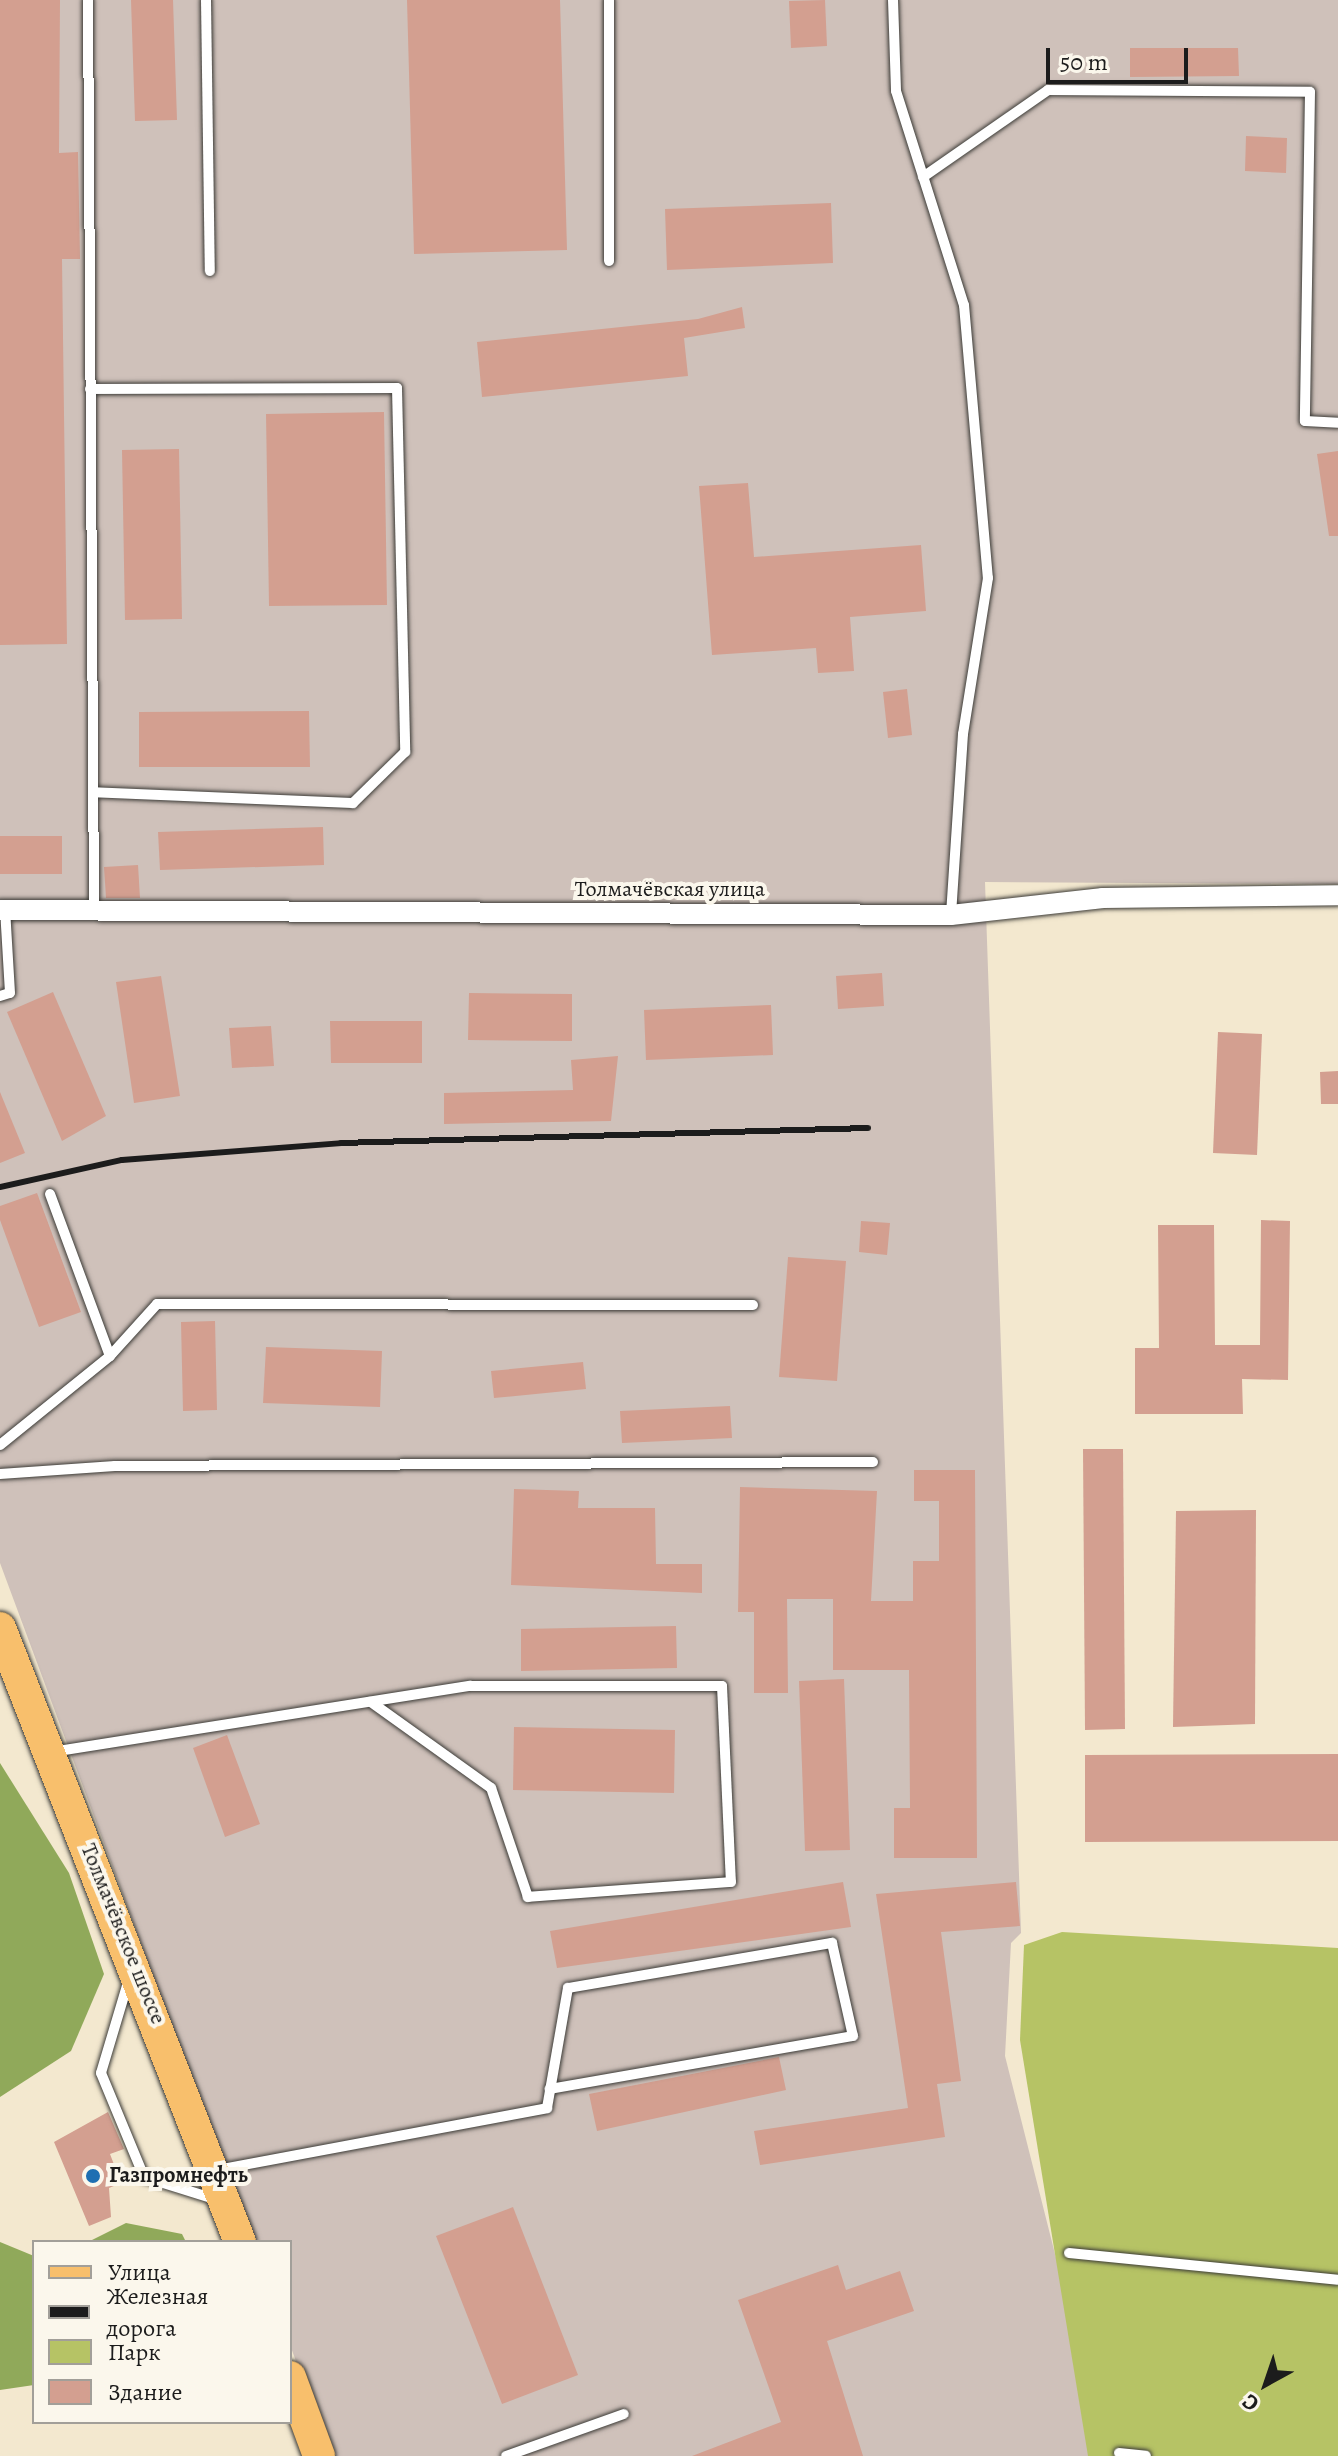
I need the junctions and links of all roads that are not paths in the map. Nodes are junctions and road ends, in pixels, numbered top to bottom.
1 (88, 0) edge
2 (206, 0) edge
3 (609, 0) edge
4 (893, 0) edge
5 (923, 177) junction
6 (609, 261) dead end
7 (210, 271) dead end
8 (90, 389) junction
9 (1338, 423) edge
10 (93, 792) junction
11 (1338, 895) edge
12 (3, 910) edge
13 (94, 911) junction
14 (951, 915) junction
15 (0, 996) edge
16 (50, 1194) dead end
17 (753, 1305) dead end
18 (110, 1356) junction
19 (0, 1445) edge
20 (873, 1462) dead end
21 (0, 1474) edge
22 (0, 1628) edge
23 (371, 1702) junction
24 (50, 1752) junction
25 (134, 1962) junction
26 (550, 2089) junction
27 (215, 2171) junction
28 (226, 2203) junction
29 (239, 2240) edge
30 (1069, 2253) dead end
31 (1338, 2280) edge
32 (292, 2382) edge
33 (624, 2414) dead end
34 (1119, 2453) dead end
35 (319, 2456) edge
36 (506, 2456) edge
37 (1146, 2456) edge

1 - 8 lane
2 - 7 lane
3 - 6 lane
4 - 5 lane
5 - 9 lane
5 - 14 lane
8 - 10 lane
8 - 10 lane
10 - 13 lane
11 - 14 street, Толмачёвская улица
12 - 13 street, Толмачёвская улица
12 - 15 lane
13 - 14 street, Толмачёвская улица
16 - 18 lane
17 - 18 lane
18 - 19 lane
20 - 21 lane
22 - 24 main road, Толмачёвское шоссе
23 - 23 lane
23 - 24 lane
24 - 25 main road, Толмачёвское шоссе
25 - 27 main road, Толмачёвское шоссе
25 - 28 lane
26 - 26 lane
26 - 27 lane
27 - 28 main road, Толмачёвское шоссе
28 - 29 main road, Толмачёвское шоссе
30 - 31 lane
32 - 35 main road
33 - 36 lane
34 - 37 lane

